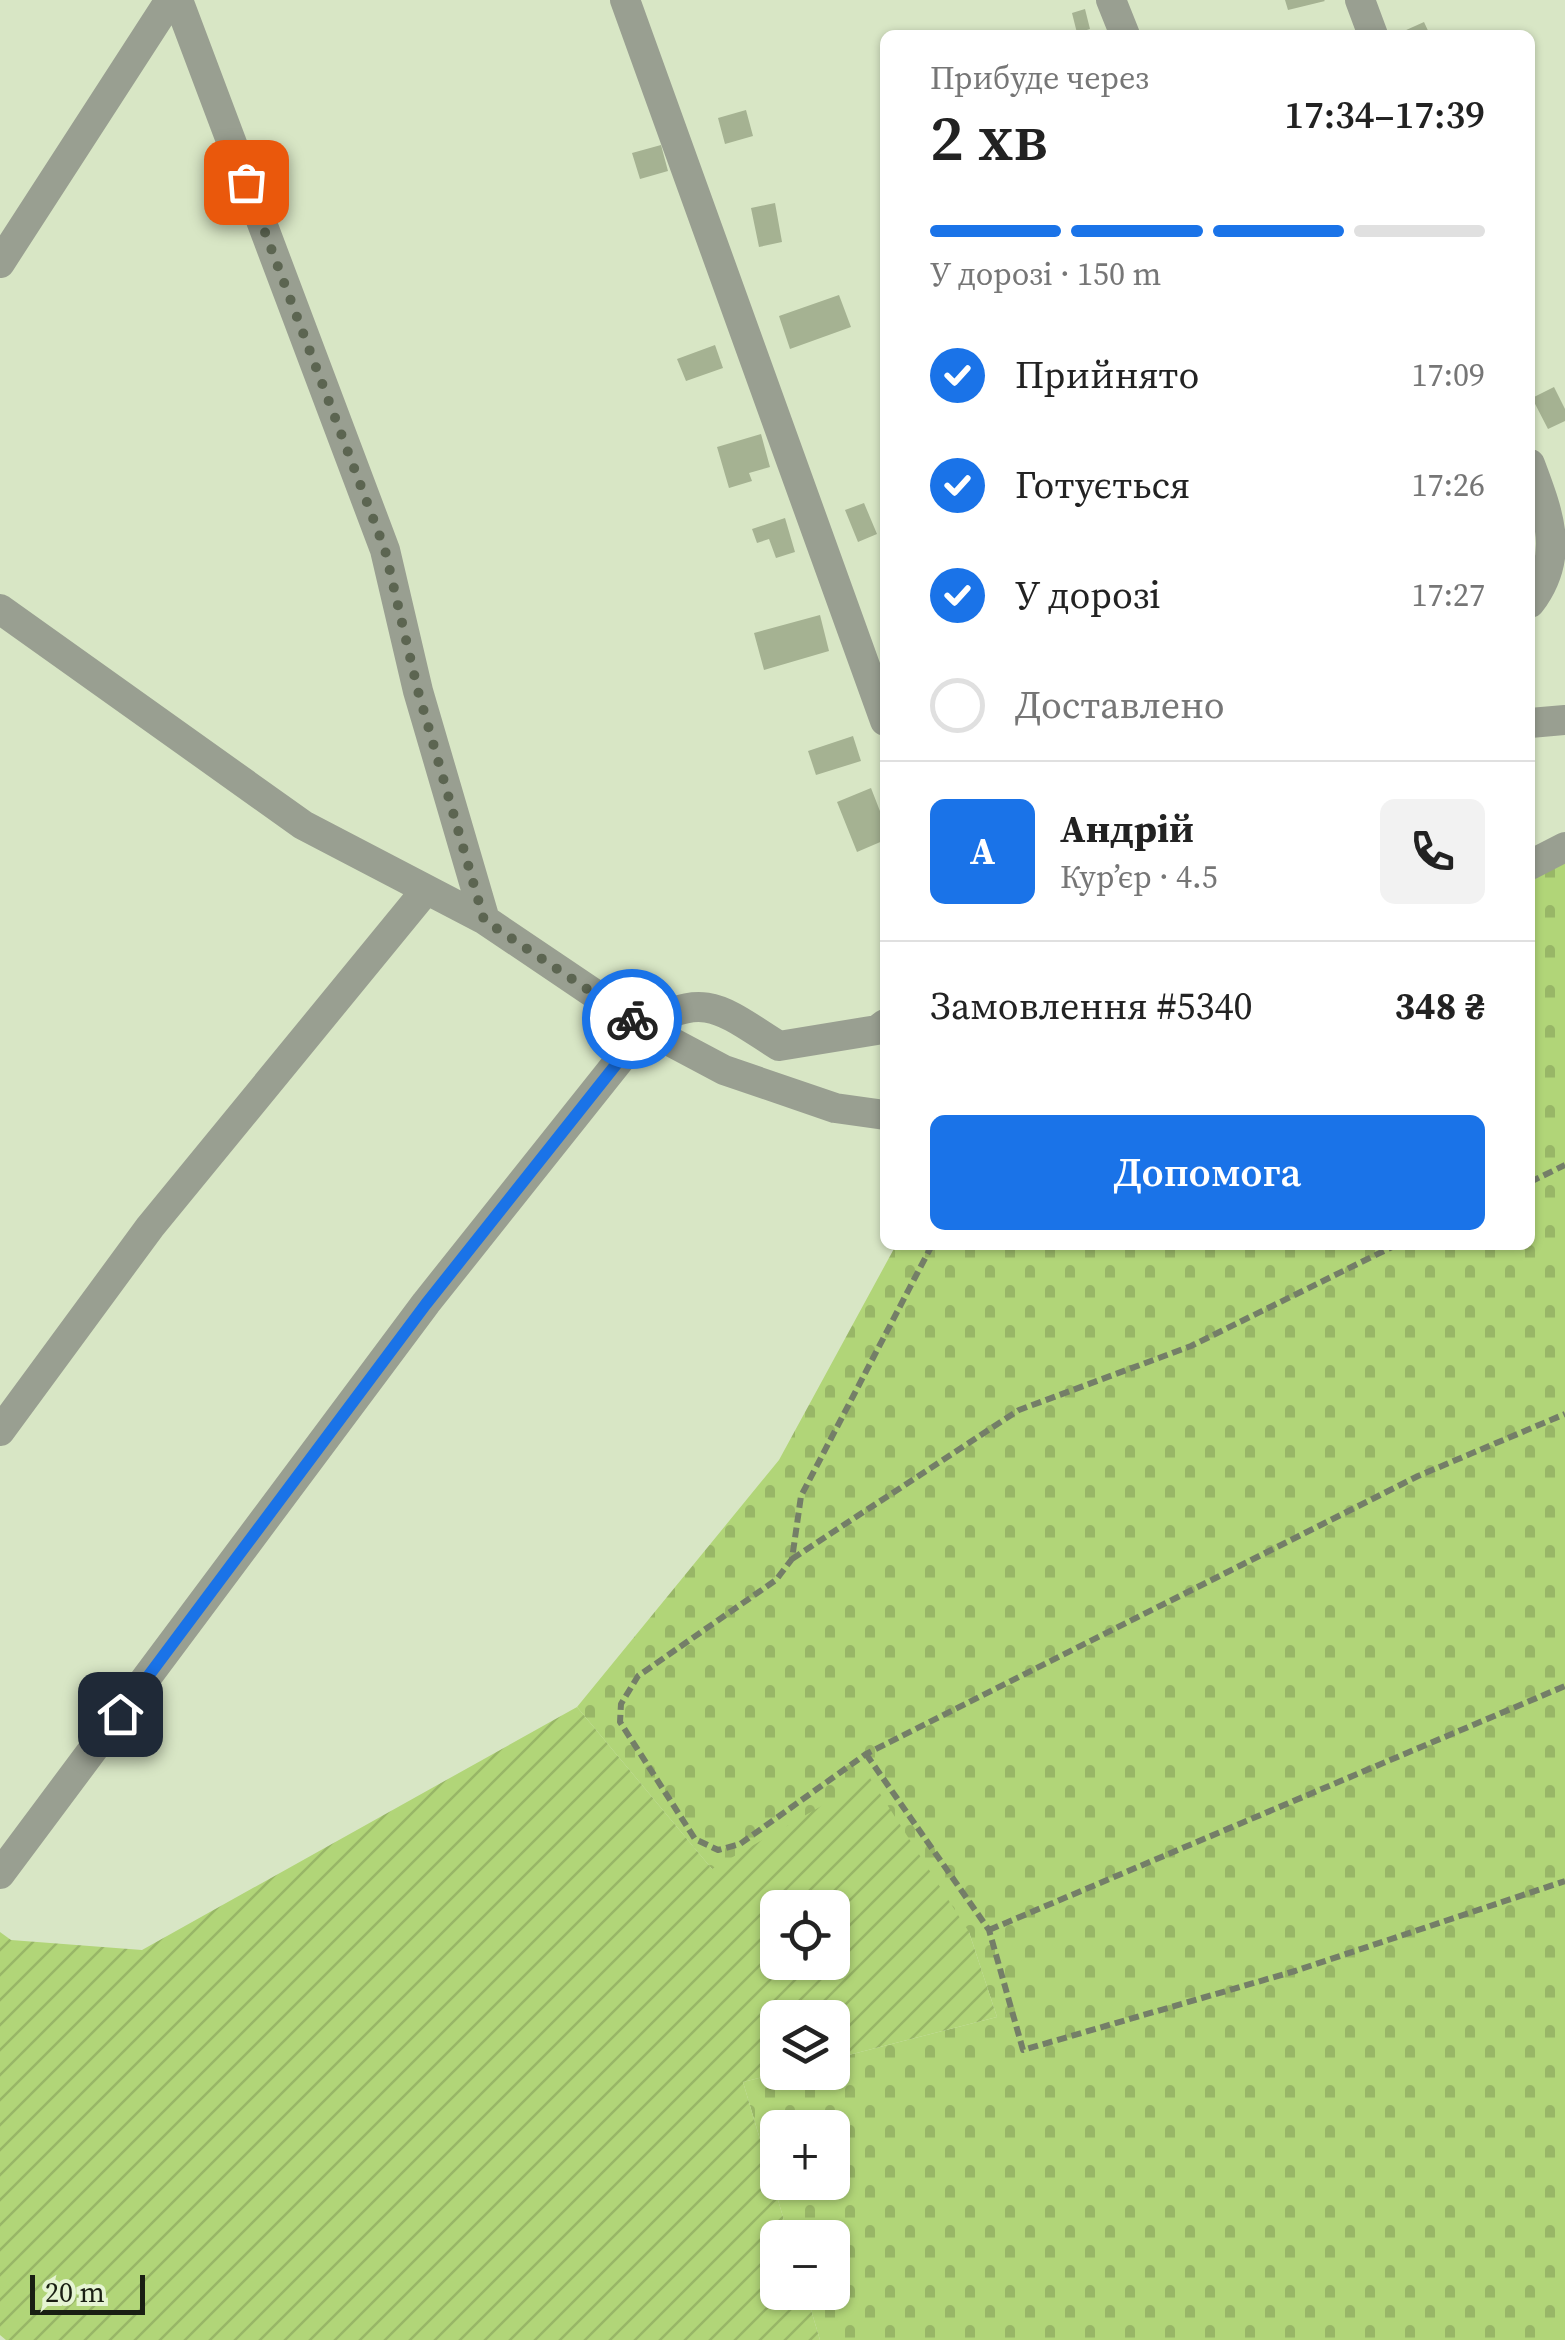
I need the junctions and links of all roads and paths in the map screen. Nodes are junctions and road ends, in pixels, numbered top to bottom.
1 (170, 0) edge
2 (178, 0) edge
3 (625, 0) edge
4 (1110, 0) edge
5 (1360, 0) edge
6 (1123, 30) edge
7 (1371, 30) edge
8 (0, 263) edge
9 (1535, 478) edge
10 (1535, 598) edge
11 (0, 609) edge
12 (880, 707) edge
13 (1565, 720) edge
14 (1535, 723) edge
15 (1565, 848) edge
16 (1535, 863) edge
17 (426, 890) junction
18 (484, 920) junction
19 (645, 1028) junction
20 (880, 1028) edge
21 (880, 1114) edge
22 (1565, 1165) edge
23 (1535, 1180) edge
24 (929, 1250) edge
25 (1386, 1250) edge
26 (1565, 1414) edge
27 (0, 1431) edge
28 (792, 1559) junction
29 (1565, 1686) edge
30 (866, 1754) junction
31 (1, 1873) edge
32 (1565, 1882) edge
33 (989, 1930) junction

1 - 8 street
2 - 18 street
3 - 12 street
4 - 6 street
5 - 7 street
9 - 10 street
11 - 17 street
13 - 14 street
15 - 16 street
17 - 18 street
17 - 27 street
18 - 19 street
19 - 20 street
19 - 21 street
19 - 31 street
22 - 23 path
24 - 28 path
25 - 28 path
26 - 30 path
28 - 30 path
29 - 33 path
30 - 33 path
32 - 33 path

